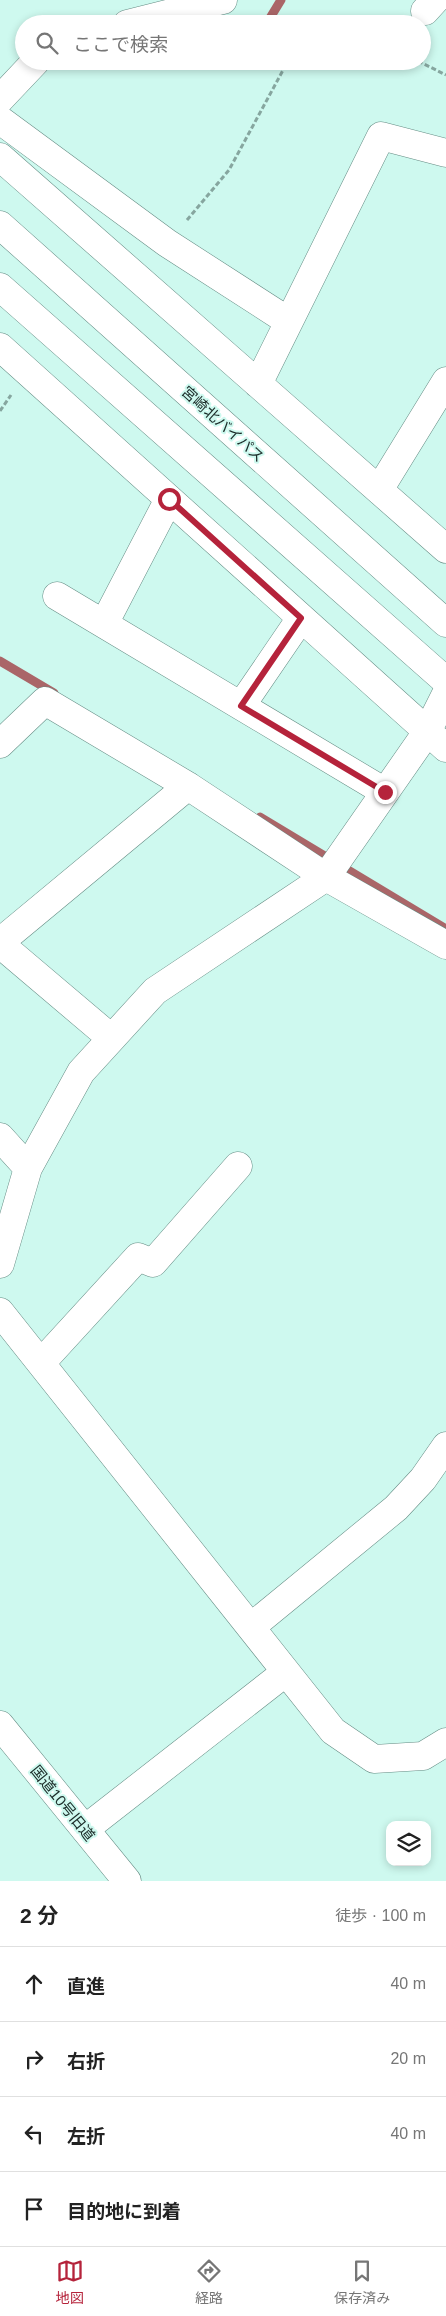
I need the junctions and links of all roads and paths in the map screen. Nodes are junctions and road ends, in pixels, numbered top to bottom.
1 (223, 0) edge
2 (164, 15) edge
3 (431, 68) edge
4 (27, 70) edge
5 (283, 70) edge
6 (446, 75) edge
7 (0, 99) edge
8 (0, 120) edge
9 (446, 153) edge
10 (0, 157) edge
11 (0, 225) edge
12 (167, 243) junction
13 (0, 287) edge
14 (288, 321) junction
15 (0, 347) edge
16 (446, 382) edge
17 (258, 384) junction
18 (380, 490) junction
19 (169, 499) junction
20 (446, 549) edge
21 (57, 596) dead end
22 (301, 618) junction
23 (446, 623) edge
24 (104, 624) junction
25 (446, 681) edge
26 (446, 694) edge
27 (241, 706) junction
28 (437, 740) edge
29 (0, 744) edge
30 (188, 786) junction
31 (385, 792) junction
32 (333, 867) junction
33 (0, 943) edge
34 (446, 945) edge
35 (111, 1038) junction
36 (0, 1137) edge
37 (238, 1166) dead end
38 (28, 1168) junction
39 (0, 1264) edge
40 (0, 1312) edge
41 (41, 1363) junction
42 (446, 1446) edge
43 (251, 1627) junction
44 (286, 1672) junction
45 (0, 1726) edge
46 (446, 1742) edge
47 (84, 1829) junction
48 (127, 1881) edge

1 - 2 main road
3 - 6 path
4 - 7 main road
5 - 12 path
8 - 12 main road
9 - 14 main road
10 - 17 main road
11 - 23 main road, 宮崎北バイパス
12 - 14 main road
13 - 25 main road
14 - 17 main road
15 - 19 main road
16 - 18 main road
17 - 18 main road
18 - 20 main road
19 - 22 main road
19 - 24 main road
21 - 24 main road
22 - 27 main road
22 - 28 main road
24 - 27 main road
26 - 28 main road
27 - 31 main road
28 - 31 main road
29 - 30 main road
30 - 32 main road
30 - 33 main road
31 - 32 main road
32 - 34 main road
32 - 35 main road
33 - 35 main road
35 - 38 main road
36 - 38 main road
37 - 41 main road
38 - 39 main road
40 - 41 main road
41 - 43 main road
42 - 43 main road
43 - 44 main road
44 - 46 main road
44 - 47 main road
45 - 47 main road, 国道10号旧道
47 - 48 main road, 国道10号旧道

